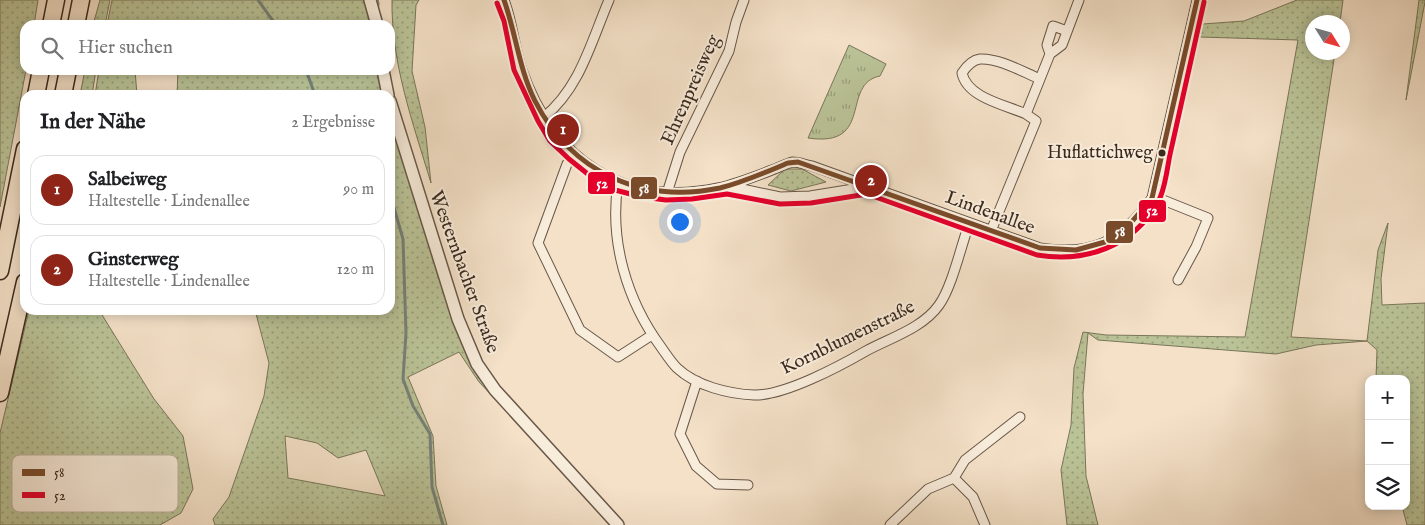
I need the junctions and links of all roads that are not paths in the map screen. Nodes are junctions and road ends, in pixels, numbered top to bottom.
1 (56, 0) edge
2 (81, 0) edge
3 (370, 0) edge
4 (378, 0) edge
5 (504, 0) edge
6 (608, 0) edge
7 (744, 0) edge
8 (1079, 0) edge
9 (1198, 0) edge
10 (52, 20) edge
11 (77, 20) edge
12 (376, 20) edge
13 (377, 20) edge
14 (1067, 31) junction
15 (1050, 54) junction
16 (40, 75) edge
17 (67, 75) edge
18 (384, 75) edge
19 (1040, 79) junction
20 (37, 90) edge
21 (64, 90) edge
22 (387, 90) edge
23 (1026, 114) junction
24 (395, 117) edge
25 (544, 117) junction
26 (574, 154) junction
27 (20, 173) edge
28 (618, 184) junction
29 (727, 186) junction
30 (868, 186) junction
31 (667, 193) junction
32 (1152, 198) junction
33 (969, 224) junction
34 (991, 231) junction
35 (0, 271) edge
36 (1178, 280) dead end
37 (20, 304) edge
38 (652, 335) junction
39 (697, 380) junction
40 (0, 393) edge
41 (1020, 417) dead end
42 (954, 478) junction
43 (748, 485) dead end
44 (618, 525) edge
45 (890, 525) edge
46 (985, 525) edge

1 - 10 highway
2 - 11 highway
3 - 12 street
4 - 13 street
5 - 25 street, Lindenallee
6 - 25 street
7 - 31 street, Ehrenpreisweg
8 - 14 street
9 - 32 street, Lindenallee
14 - 15 street
14 - 15 street
15 - 19 street
16 - 20 highway
17 - 21 highway
18 - 22 street
19 - 23 street
19 - 23 street
23 - 34 street
24 - 44 street, Westernbacher Straße
25 - 26 street, Lindenallee
26 - 28 street, Lindenallee
26 - 38 street
27 - 35 highway
28 - 31 street, Lindenallee
28 - 38 street, Kornblumenstraße
29 - 30 street, Lindenallee
29 - 30 street, Lindenallee
29 - 31 street, Lindenallee
30 - 33 street, Lindenallee
32 - 34 street, Lindenallee
32 - 36 street
33 - 34 street, Lindenallee
33 - 39 street, Kornblumenstraße
37 - 40 highway
38 - 39 street, Kornblumenstraße
39 - 43 street
41 - 42 street
42 - 45 street
42 - 46 street

